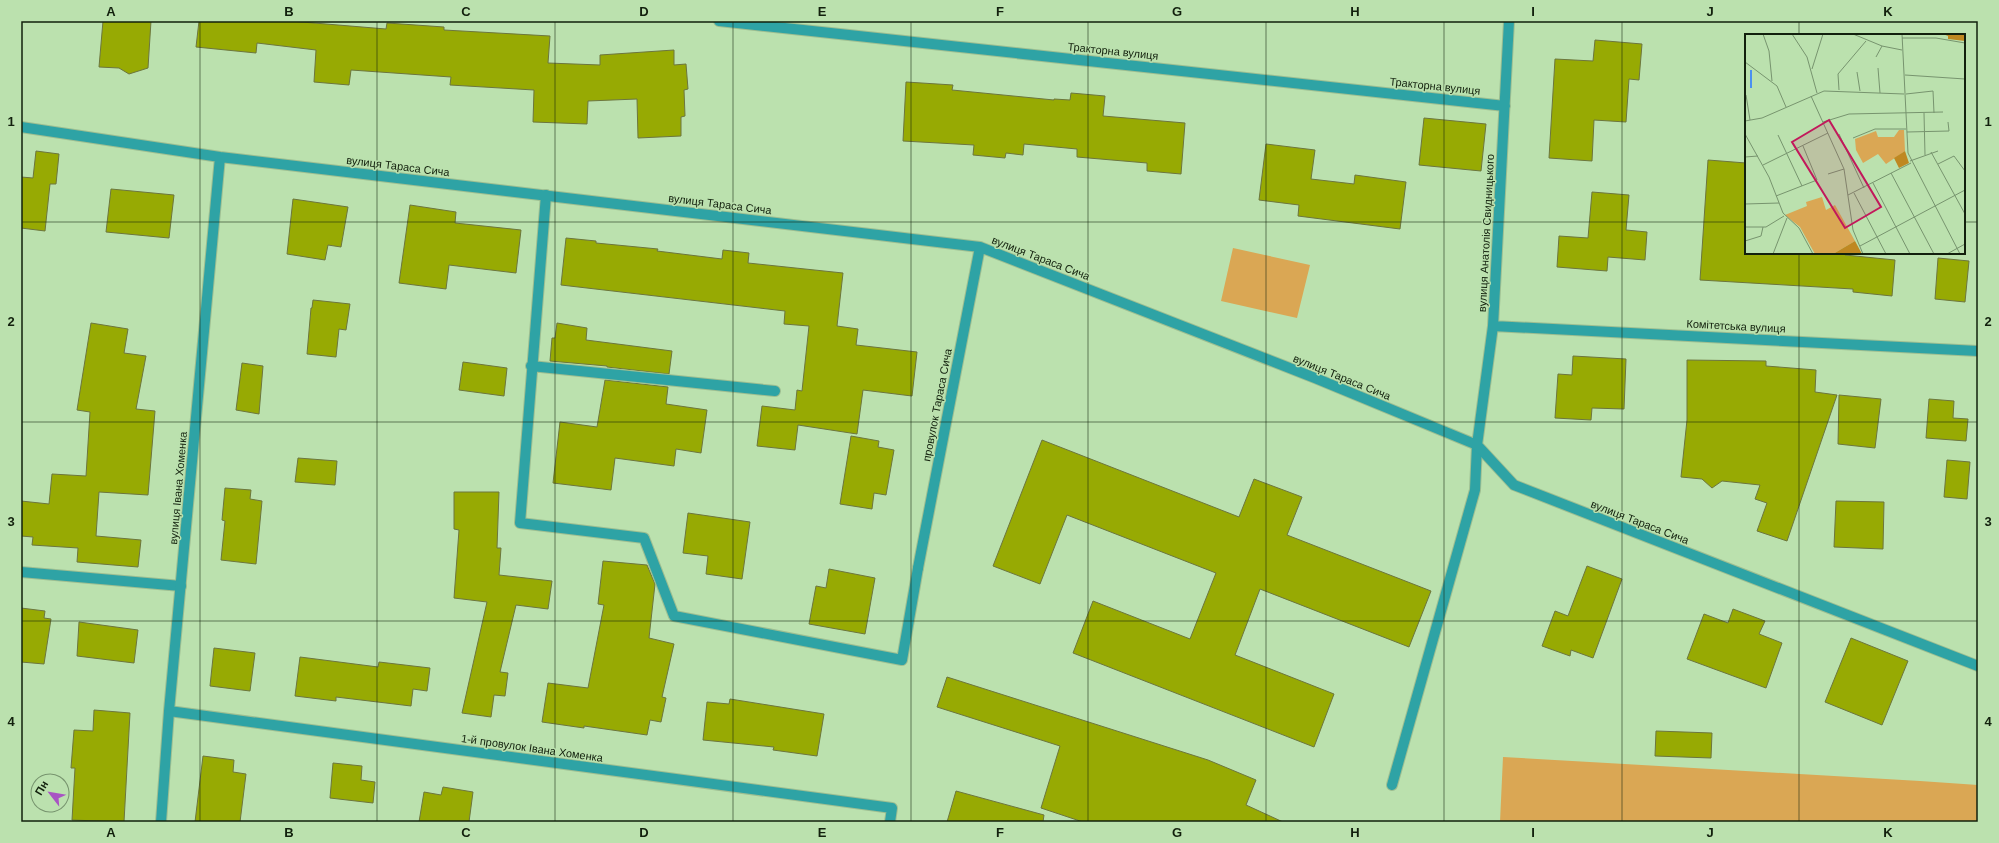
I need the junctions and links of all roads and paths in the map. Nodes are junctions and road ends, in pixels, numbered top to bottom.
1 (719, 21) edge
2 (1509, 21) edge
3 (1505, 106) junction
4 (21, 127) edge
5 (220, 157) junction
6 (546, 195) junction
7 (980, 247) junction
8 (1493, 326) junction
9 (1978, 350) edge
10 (531, 366) junction
11 (775, 391) dead end
12 (1477, 445) junction
13 (21, 572) edge
14 (181, 586) junction
15 (1978, 666) edge
16 (169, 711) junction
17 (1392, 785) dead end
18 (161, 822) edge
19 (890, 822) edge

1 - 3 street, Тракторна вулиця
2 - 3 street, вулиця Анатолія Свидницького
3 - 8 street, вулиця Анатолія Свидницького
4 - 5 street, вулиця Тараса Сича
5 - 6 street, вулиця Тараса Сича
5 - 14 street, вулиця Івана Хоменка
6 - 7 street, вулиця Тараса Сича
6 - 10 street
7 - 10 street, провулок Тараса Сича
7 - 12 street, вулиця Тараса Сича
8 - 9 street, Комітетська вулиця
8 - 12 street, вулиця Анатолія Свидницького
10 - 11 street
12 - 15 street, вулиця Тараса Сича
12 - 17 street, вулиця Анатолія Свидницького
13 - 14 street
14 - 16 street, вулиця Івана Хоменка
16 - 18 street, вулиця Івана Хоменка
16 - 19 street, 1-й провулок Івана Хоменка

